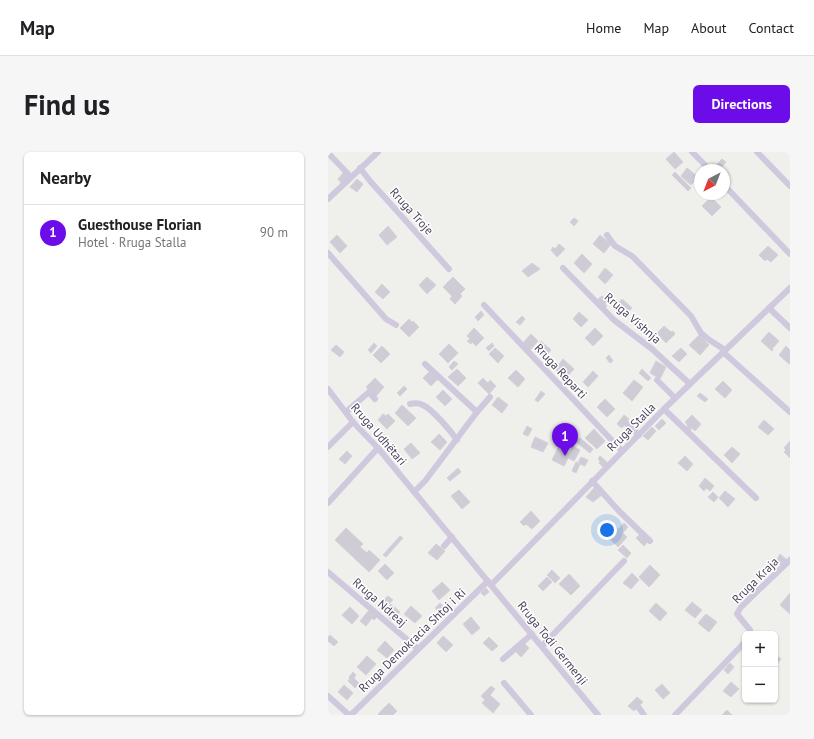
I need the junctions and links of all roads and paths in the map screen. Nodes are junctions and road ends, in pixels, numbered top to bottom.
1 (378, 152) edge
2 (692, 152) edge
3 (757, 152) edge
4 (328, 153) edge
5 (704, 164) edge
6 (360, 168) junction
7 (351, 177) junction
8 (790, 186) edge
9 (730, 191) edge
10 (328, 199) edge
11 (607, 234) dead end
12 (328, 253) edge
13 (790, 254) edge
14 (563, 268) dead end
15 (449, 269) dead end
16 (790, 288) edge
17 (484, 305) dead end
18 (769, 308) junction
19 (396, 324) dead end
20 (790, 328) edge
21 (724, 351) junction
22 (425, 364) dead end
23 (657, 380) dead end
24 (690, 384) junction
25 (328, 389) edge
26 (490, 397) dead end
27 (675, 398) junction
28 (375, 399) dead end
29 (410, 404) dead end
30 (664, 409) junction
31 (346, 412) junction
32 (477, 412) junction
33 (790, 412) edge
34 (353, 422) junction
35 (627, 424) dead end
36 (639, 434) junction
37 (457, 440) junction
38 (328, 448) edge
39 (378, 448) junction
40 (622, 451) junction
41 (592, 481) junction
42 (414, 492) junction
43 (756, 498) dead end
44 (328, 503) edge
45 (452, 537) junction
46 (650, 541) dead end
47 (444, 546) dead end
48 (790, 560) edge
49 (624, 561) dead end
50 (328, 572) edge
51 (490, 583) junction
52 (750, 631) edge
53 (532, 634) junction
54 (742, 645) edge
55 (542, 646) junction
56 (418, 649) junction
57 (503, 659) dead end
58 (504, 683) dead end
59 (328, 696) edge
60 (639, 708) dead end
61 (350, 715) edge
62 (531, 715) edge
63 (598, 715) edge
64 (644, 715) edge
65 (675, 715) edge

1 - 6 street
2 - 5 street
3 - 8 street
4 - 7 street
6 - 7 street
6 - 15 street, Rruga Troje
7 - 10 street
9 - 13 street
11 - 21 street
12 - 19 street
14 - 24 street, Rruga Vishnja
16 - 18 street, Rruga Stalla
17 - 40 street, Rruga Reparti
18 - 20 street
18 - 21 street, Rruga Stalla
21 - 24 street, Rruga Stalla
21 - 33 street
22 - 32 street
23 - 27 street
24 - 27 street, Rruga Stalla
25 - 31 street, Rruga Udhëtari
26 - 32 street
27 - 30 street, Rruga Stalla
28 - 31 street
29 - 37 street
30 - 36 street, Rruga Stalla
30 - 43 street
31 - 34 street, Rruga Udhëtari
32 - 37 street
34 - 38 street
34 - 39 street, Rruga Udhëtari
35 - 36 street
36 - 40 street, Rruga Stalla
37 - 42 street
39 - 42 street, Rruga Udhëtari
39 - 44 street
40 - 41 street, Rruga Stalla
41 - 46 street
41 - 51 street, Rruga Stalla
42 - 45 street, Rruga Udhëtari
45 - 47 street
45 - 51 street, Rruga Udhëtari
48 - 52 street, Rruga Kraja
49 - 55 street
50 - 56 street, Rruga Ndreaj
51 - 53 street, Rruga Todi Germenji
51 - 56 street, Rruga Demokracia Shtoj i Ri
53 - 55 street, Rruga Todi Germenji
53 - 57 street
54 - 65 street
55 - 63 street, Rruga Todi Germenji
56 - 61 street, Rruga Demokracia Shtoj i Ri
58 - 62 street
59 - 61 street
60 - 64 street

